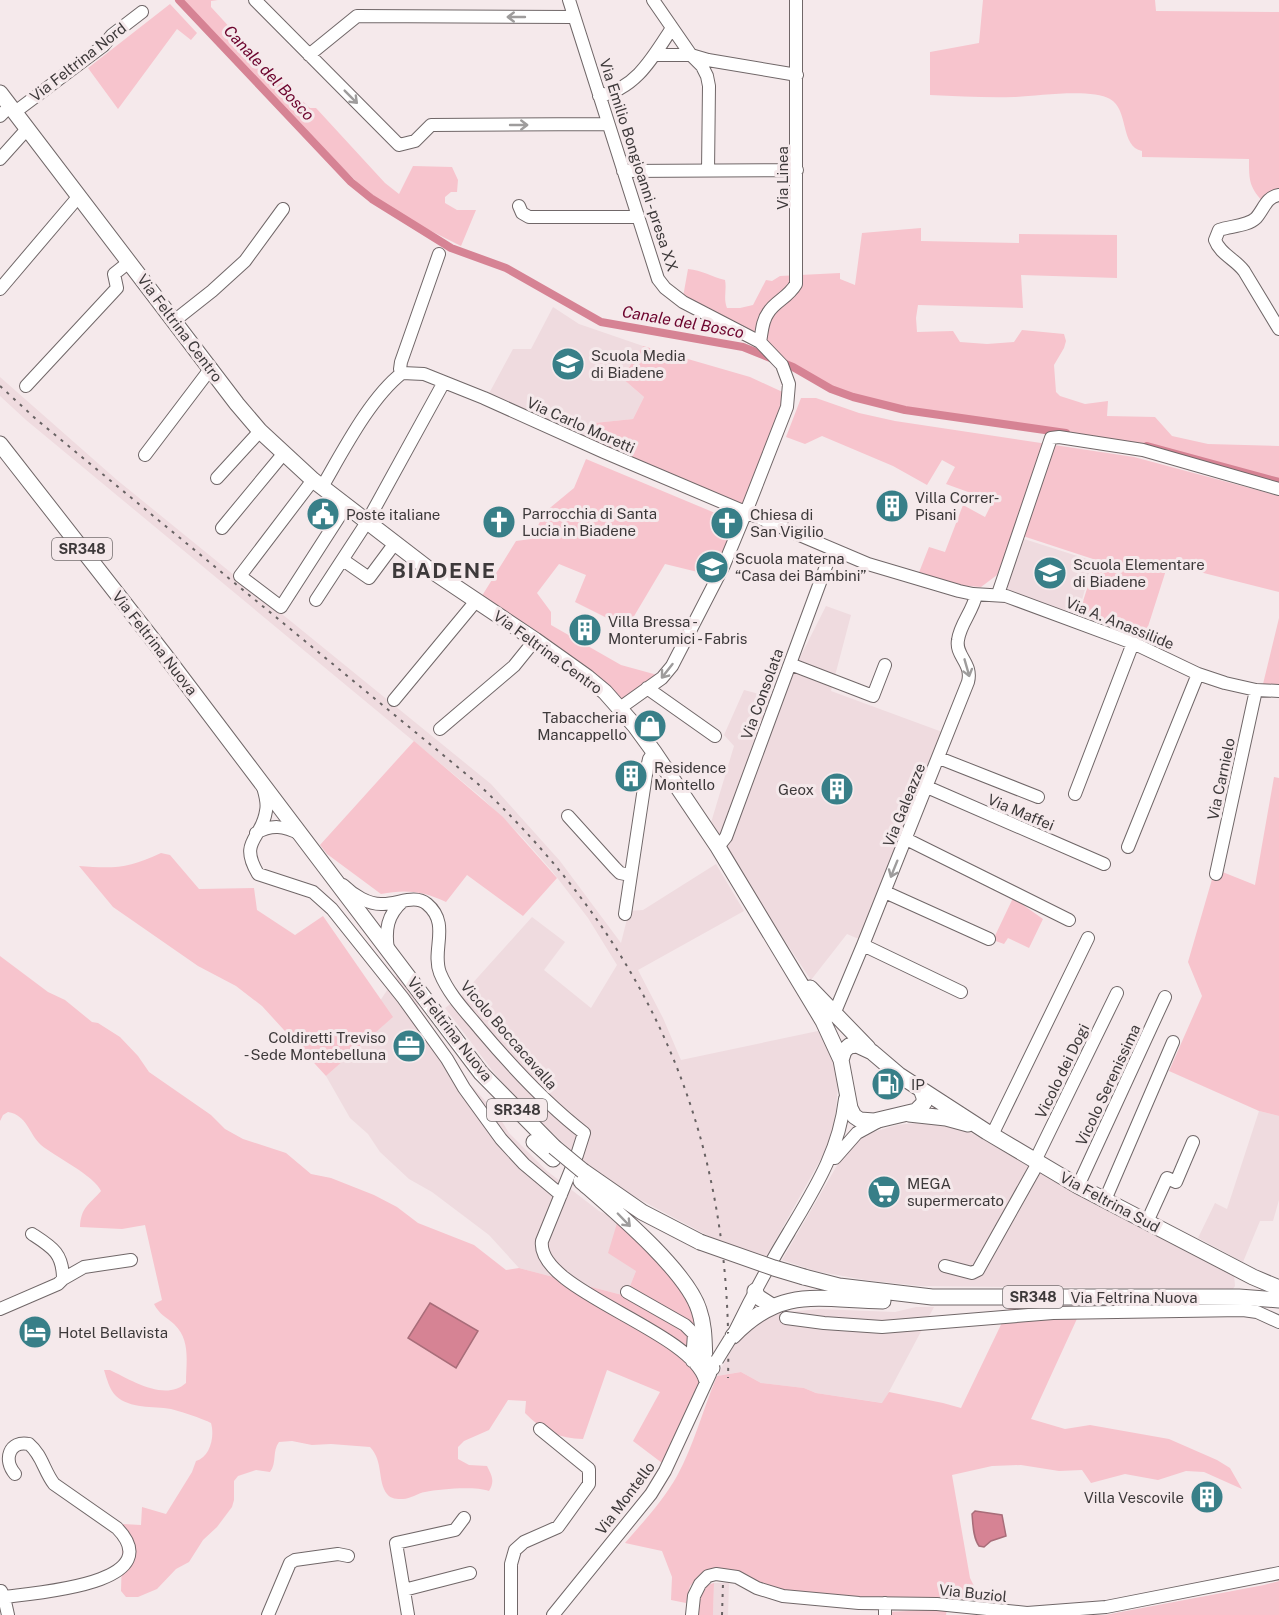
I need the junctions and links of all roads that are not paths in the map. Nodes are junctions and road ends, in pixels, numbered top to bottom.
1 (255, 0) edge
2 (569, 0) edge
3 (653, 0) edge
4 (796, 0) edge
5 (142, 12) dead end
6 (574, 17) junction
7 (672, 28) junction
8 (309, 55) junction
9 (654, 55) junction
10 (690, 56) junction
11 (729, 64) junction
12 (796, 75) junction
13 (709, 86) junction
14 (0, 93) edge
15 (599, 96) junction
16 (8, 111) edge
17 (608, 124) junction
18 (27, 129) junction
19 (0, 159) edge
20 (623, 171) junction
21 (708, 171) junction
22 (796, 171) junction
23 (1279, 195) edge
24 (79, 196) junction
25 (519, 206) dead end
26 (283, 209) dead end
27 (638, 217) junction
28 (439, 254) dead end
29 (129, 262) junction
30 (0, 289) edge
31 (174, 321) junction
32 (1279, 329) edge
33 (760, 342) junction
34 (211, 368) junction
35 (402, 373) junction
36 (444, 382) junction
37 (26, 386) dead end
38 (260, 431) junction
39 (0, 444) edge
40 (284, 453) junction
41 (145, 455) dead end
42 (217, 478) dead end
43 (317, 483) junction
44 (1279, 489) edge
45 (346, 506) junction
46 (746, 512) junction
47 (368, 522) junction
48 (222, 528) dead end
49 (395, 543) junction
50 (832, 549) junction
51 (343, 560) junction
52 (998, 594) junction
53 (976, 595) junction
54 (316, 600) dead end
55 (476, 601) junction
56 (535, 640) junction
57 (1133, 643) junction
58 (790, 664) junction
59 (885, 665) dead end
60 (1198, 674) junction
61 (647, 688) junction
62 (1256, 690) junction
63 (1279, 691) edge
64 (394, 700) dead end
65 (620, 708) junction
66 (440, 729) dead end
67 (716, 736) dead end
68 (654, 752) junction
69 (939, 758) junction
70 (262, 783) junction
71 (927, 787) junction
72 (1075, 794) dead end
73 (1038, 797) dead end
74 (568, 816) dead end
75 (256, 833) junction
76 (301, 834) junction
77 (906, 839) junction
78 (718, 847) junction
79 (1128, 847) dead end
80 (1104, 864) dead end
81 (326, 868) junction
82 (1216, 874) dead end
83 (630, 875) junction
84 (885, 892) junction
85 (404, 900) junction
86 (625, 914) dead end
87 (1069, 920) dead end
88 (1088, 938) dead end
89 (988, 939) dead end
90 (863, 945) junction
91 (388, 950) junction
92 (962, 992) dead end
93 (1117, 993) dead end
94 (1165, 997) dead end
95 (828, 1017) junction
96 (1173, 1042) dead end
97 (872, 1052) junction
98 (841, 1060) junction
99 (847, 1088) junction
100 (921, 1089) junction
101 (904, 1114) junction
102 (881, 1120) junction
103 (990, 1134) junction
104 (1193, 1143) dead end
105 (1036, 1162) junction
106 (825, 1170) junction
107 (582, 1176) junction
108 (1078, 1186) junction
109 (561, 1195) junction
110 (1105, 1200) junction
111 (1147, 1222) junction
112 (32, 1234) dead end
113 (131, 1260) dead end
114 (1230, 1265) junction
115 (945, 1266) dead end
116 (63, 1279) junction
117 (1279, 1288) edge
118 (755, 1291) junction
119 (627, 1292) dead end
120 (932, 1297) junction
121 (1225, 1298) junction
122 (1279, 1300) edge
123 (778, 1304) junction
124 (0, 1309) edge
125 (786, 1318) dead end
126 (1279, 1322) edge
127 (732, 1338) junction
128 (706, 1371) junction
129 (540, 1429) dead end
130 (15, 1474) dead end
131 (464, 1518) dead end
132 (348, 1556) dead end
133 (470, 1573) dead end
134 (1279, 1573) edge
135 (404, 1590) junction
136 (2, 1594) edge
137 (885, 1609) edge
138 (1027, 1614) edge
139 (8, 1615) edge
140 (268, 1615) edge
141 (408, 1615) edge
142 (511, 1615) edge
143 (552, 1615) edge
144 (692, 1615) edge

1 - 8 street
2 - 6 street, Via Emilio Bongioanni - presa XX
3 - 7 street
4 - 12 street, Via Linea
5 - 16 street, Via Feltrina Nord
6 -> 8 street
6 - 15 street, Via Emilio Bongioanni - presa XX
7 - 9 street
7 - 10 street
8 -> 17 street
9 - 10 street
9 - 15 street
10 - 11 street
10 - 13 street
11 - 12 street
11 - 13 street
12 - 22 street, Via Linea
13 - 21 street
14 - 16 main road, Via Feltrina Nord
15 - 17 street, Via Emilio Bongioanni - presa XX
16 - 18 main road, Via Feltrina Nord
17 - 20 street, Via Emilio Bongioanni - presa XX
18 - 19 street
18 - 24 main road, Via Feltrina Nord
20 - 21 street
20 - 27 street, Via Emilio Bongioanni - presa XX
21 - 22 street
22 - 33 street, Via Linea
23 - 32 street
24 - 29 main road, Via Feltrina Centro
24 - 30 street
25 - 27 street
26 - 31 street
27 - 33 street, Via Emilio Bongioanni - presa XX
28 - 35 street
29 - 31 main road, Via Feltrina Centro
29 - 37 street
31 - 34 main road, Via Feltrina Centro
33 - 46 street, Via Emilio Bongioanni - presa XX
34 - 38 main road, Via Feltrina Centro
34 - 41 street
35 - 36 street, Via Carlo Moretti
35 - 43 street
36 - 46 street, Via Carlo Moretti
36 - 47 street
38 - 40 main road, Via Feltrina Centro
38 - 42 street
39 - 70 main road, Via Feltrina Nuova / SR348
40 - 43 main road, Via Feltrina Centro
40 - 48 street
43 - 45 main road, Via Feltrina Centro
43 - 45 street
44 - 52 street
45 - 47 main road, Via Feltrina Centro
46 - 50 street, Via A. Anassilide
46 -> 61 street
47 - 49 main road, Via Feltrina Centro
47 - 51 street
49 - 51 street
49 - 55 main road, Via Feltrina Centro
50 - 53 street, Via A. Anassilide
50 - 58 street, Via Consolata
51 - 54 street
52 - 53 street, Via A. Anassilide
52 - 57 street, Via A. Anassilide
53 -> 69 street, Via Galeazze
55 - 56 main road, Via Feltrina Centro
55 - 64 street
56 - 65 main road, Via Feltrina Centro
56 - 66 street
57 - 60 street, Via A. Anassilide
57 - 72 street
58 - 59 street
58 - 78 street, Via Consolata
60 - 62 street, Via A. Anassilide
60 - 79 street
61 - 65 street
61 - 67 street
62 - 63 street, Via A. Anassilide
62 - 82 street, Via Carnielo
65 - 68 main road, Via Feltrina Centro
68 - 78 main road, Via Feltrina Centro
68 - 83 street
69 - 71 street, Via Galeazze
69 - 73 street
70 - 75 street
70 - 76 main road, Via Feltrina Nuova / SR348
71 - 77 street, Via Galeazze
71 - 80 street, Via Maffei
74 - 83 street
75 - 76 street
75 - 109 street
76 - 81 main road, Via Feltrina Nuova / SR348
77 -> 84 street, Via Galeazze
77 - 87 street
78 - 95 main road, Via Feltrina Centro
81 - 85 street
81 - 91 main road, Via Feltrina Nuova / SR348
83 - 86 street
84 - 89 street
84 - 90 street, Via Galeazze
85 - 91 street
85 - 109 street, Vicolo Boccacavalla
88 - 103 street
90 - 92 street
90 - 95 street, Via Galeazze
91 - 107 main road, Via Feltrina Nuova / SR348, bridge
93 - 105 street, Vicolo dei Dogi
94 - 108 street, Vicolo Serenissima
95 - 97 main road
95 - 98 main road
96 - 110 street
97 - 98 main road
97 - 100 main road, Via Feltrina Sud
98 - 99 main road
99 - 102 main road
99 - 106 street, Via Montello
100 - 101 main road
100 - 103 main road, Via Feltrina Sud
101 - 102 main road
101 - 103 main road, Via Feltrina Sud
102 - 106 street, Via Montello
103 - 105 main road, Via Feltrina Sud
104 - 111 street
105 - 108 main road, Via Feltrina Sud
105 - 115 street, Vicolo dei Dogi
106 - 118 street, Via Montello
107 - 120 main road, Via Feltrina Nuova / SR348, bridge
107 -> 128 main road
108 - 110 main road, Via Feltrina Sud
109 - 128 street, Vicolo Boccacavalla
110 - 111 main road, Via Feltrina Sud
111 - 114 main road, Via Feltrina Sud
112 - 116 street
113 - 116 street
114 - 117 main road, Via Feltrina Sud
114 - 121 main road
116 - 124 street
118 - 123 main road
118 - 127 street, Via Montello
119 - 128 street
120 - 121 main road, Via Feltrina Nuova / SR348
120 - 123 main road
121 - 122 main road, Via Feltrina Nuova / SR348
123 - 127 main road
125 - 126 street
127 - 128 street, Via Montello, bridge
128 - 143 street, Via Montello
129 - 142 street
130 - 136 street
131 - 135 street
132 - 140 street
133 - 135 street
134 - 138 street, Via Buziol
135 - 141 street
136 - 139 street
137 - 138 street, Via Buziol
137 - 144 street, Via Buziol

